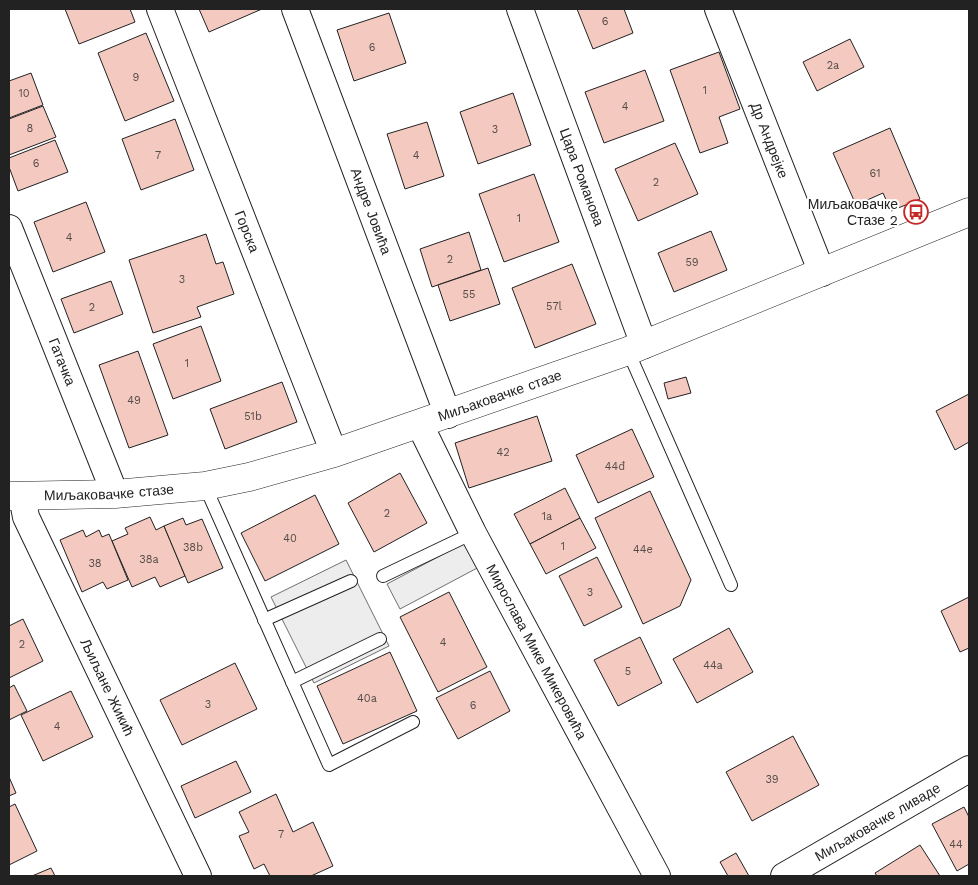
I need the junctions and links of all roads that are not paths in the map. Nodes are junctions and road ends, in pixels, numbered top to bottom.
1 (160, 9) edge
2 (295, 9) edge
3 (520, 9) edge
4 (718, 9) edge
5 (969, 212) edge
6 (9, 228) edge
7 (822, 273) junction
8 (636, 348) junction
9 (448, 415) junction
10 (420, 425) junction
11 (334, 453) junction
12 (205, 486) junction
13 (115, 494) junction
14 (15, 496) edge
15 (473, 533) junction
16 (383, 576) dead end
17 (351, 581) dead end
18 (731, 584) dead end
19 (264, 620) junction
20 (380, 639) dead end
21 (292, 682) junction
22 (413, 722) dead end
23 (969, 769) edge
24 (198, 876) edge
25 (658, 876) edge
26 (784, 876) edge

1 - 11 street, Горска
2 - 9 street, Андре Јовића
3 - 8 street, Цара Романова
4 - 7 street, Др Андрејке
5 - 7 street, Миљаковачке стазе
6 - 13 street, Гатачка
7 - 8 street, Миљаковачке стазе
8 - 9 street, Миљаковачке стазе
8 - 18 lane
9 - 10 street, Миљаковачке стазе
10 - 11 street, Миљаковачке стазе
10 - 15 street, Мирослава Мике Микеровића
11 - 12 street, Миљаковачке стазе
12 - 13 street, Миљаковачке стазе
12 - 19 lane
13 - 14 street, Миљаковачке стазе
14 - 24 street, Љиљане Жикић
15 - 16 lane
15 - 25 street, Мирослава Мике Микеровића
17 - 19 lane
19 - 21 lane
20 - 21 lane
21 - 22 lane
23 - 26 street, Миљаковачке ливаде

